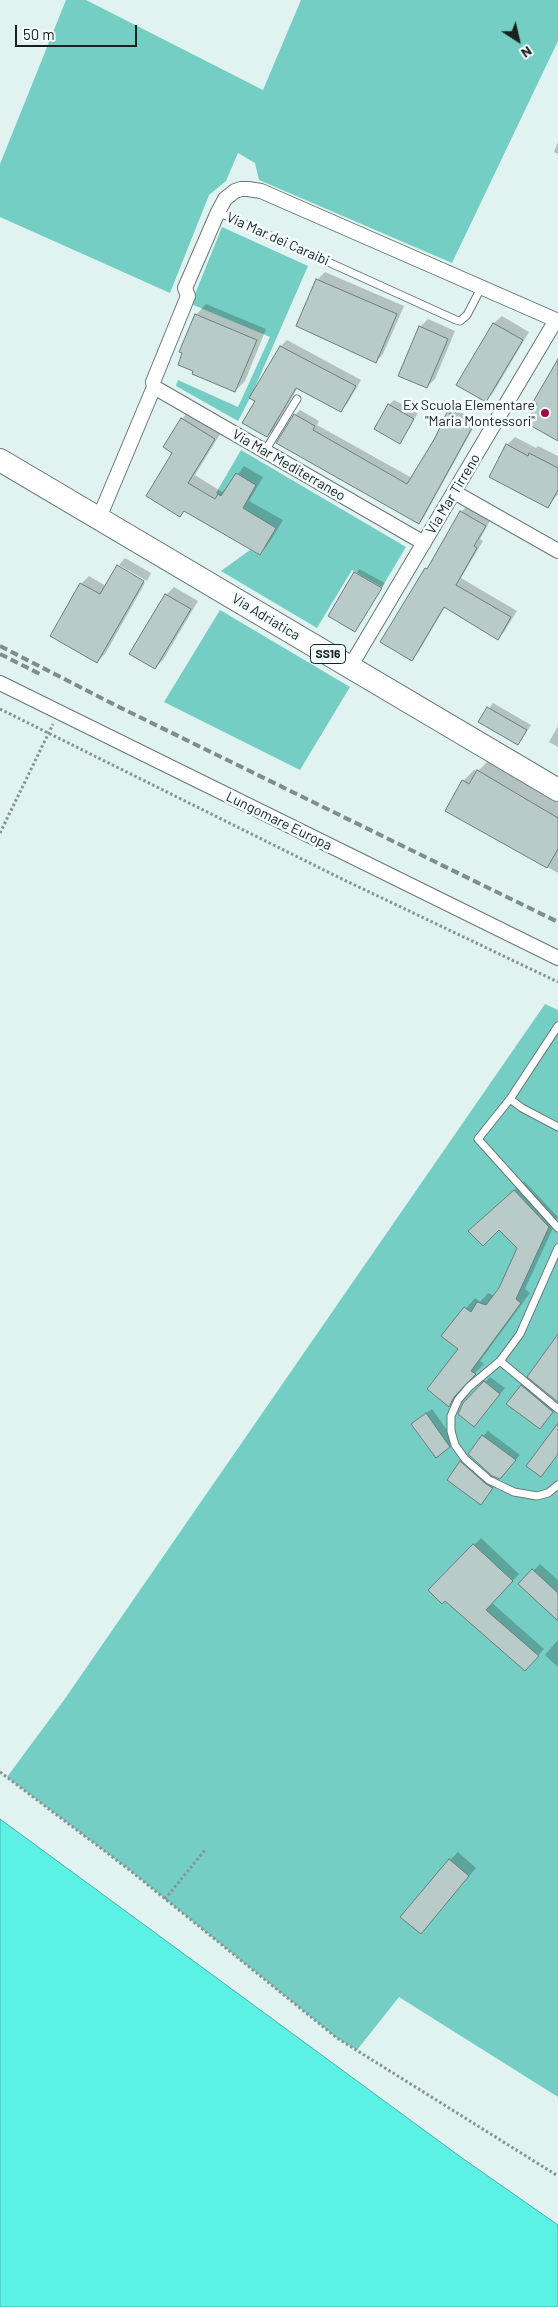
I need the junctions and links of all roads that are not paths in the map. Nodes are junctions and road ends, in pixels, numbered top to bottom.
1 (218, 212) junction
2 (481, 288) junction
3 (557, 320) edge
4 (154, 387) junction
5 (297, 399) dead end
6 (265, 451) junction
7 (0, 460) edge
8 (454, 492) junction
9 (99, 518) junction
10 (424, 543) junction
11 (558, 551) edge
12 (350, 667) junction
13 (0, 683) edge
14 (558, 790) edge
15 (558, 958) edge
16 (558, 1028) edge
17 (510, 1099) junction
18 (558, 1128) edge
19 (558, 1228) edge
20 (558, 1248) edge
21 (500, 1361) junction
22 (558, 1409) edge
23 (558, 1485) edge

1 - 2 street, Via Mar dei Caraibi
1 - 2 lane, Via Mar dei Caraibi
1 - 4 street
2 - 3 street, Via Mar dei Caraibi
3 - 8 street, Via Mar Tirreno
4 - 6 street, Via Mar Mediterraneo
4 - 9 street
5 - 6 lane
6 - 10 street, Via Mar Mediterraneo
7 - 9 main road, Via Adriatica / SS16
8 - 10 street, Via Mar Tirreno
8 - 11 street
9 - 12 main road, Via Adriatica / SS16
10 - 12 street, Via Mar Tirreno
12 - 14 main road, Via Adriatica / SS16
13 - 15 street, Lungomare Europa
16 - 17 lane
17 - 18 lane
17 - 19 lane
20 - 21 lane
21 - 22 lane
21 - 23 lane

